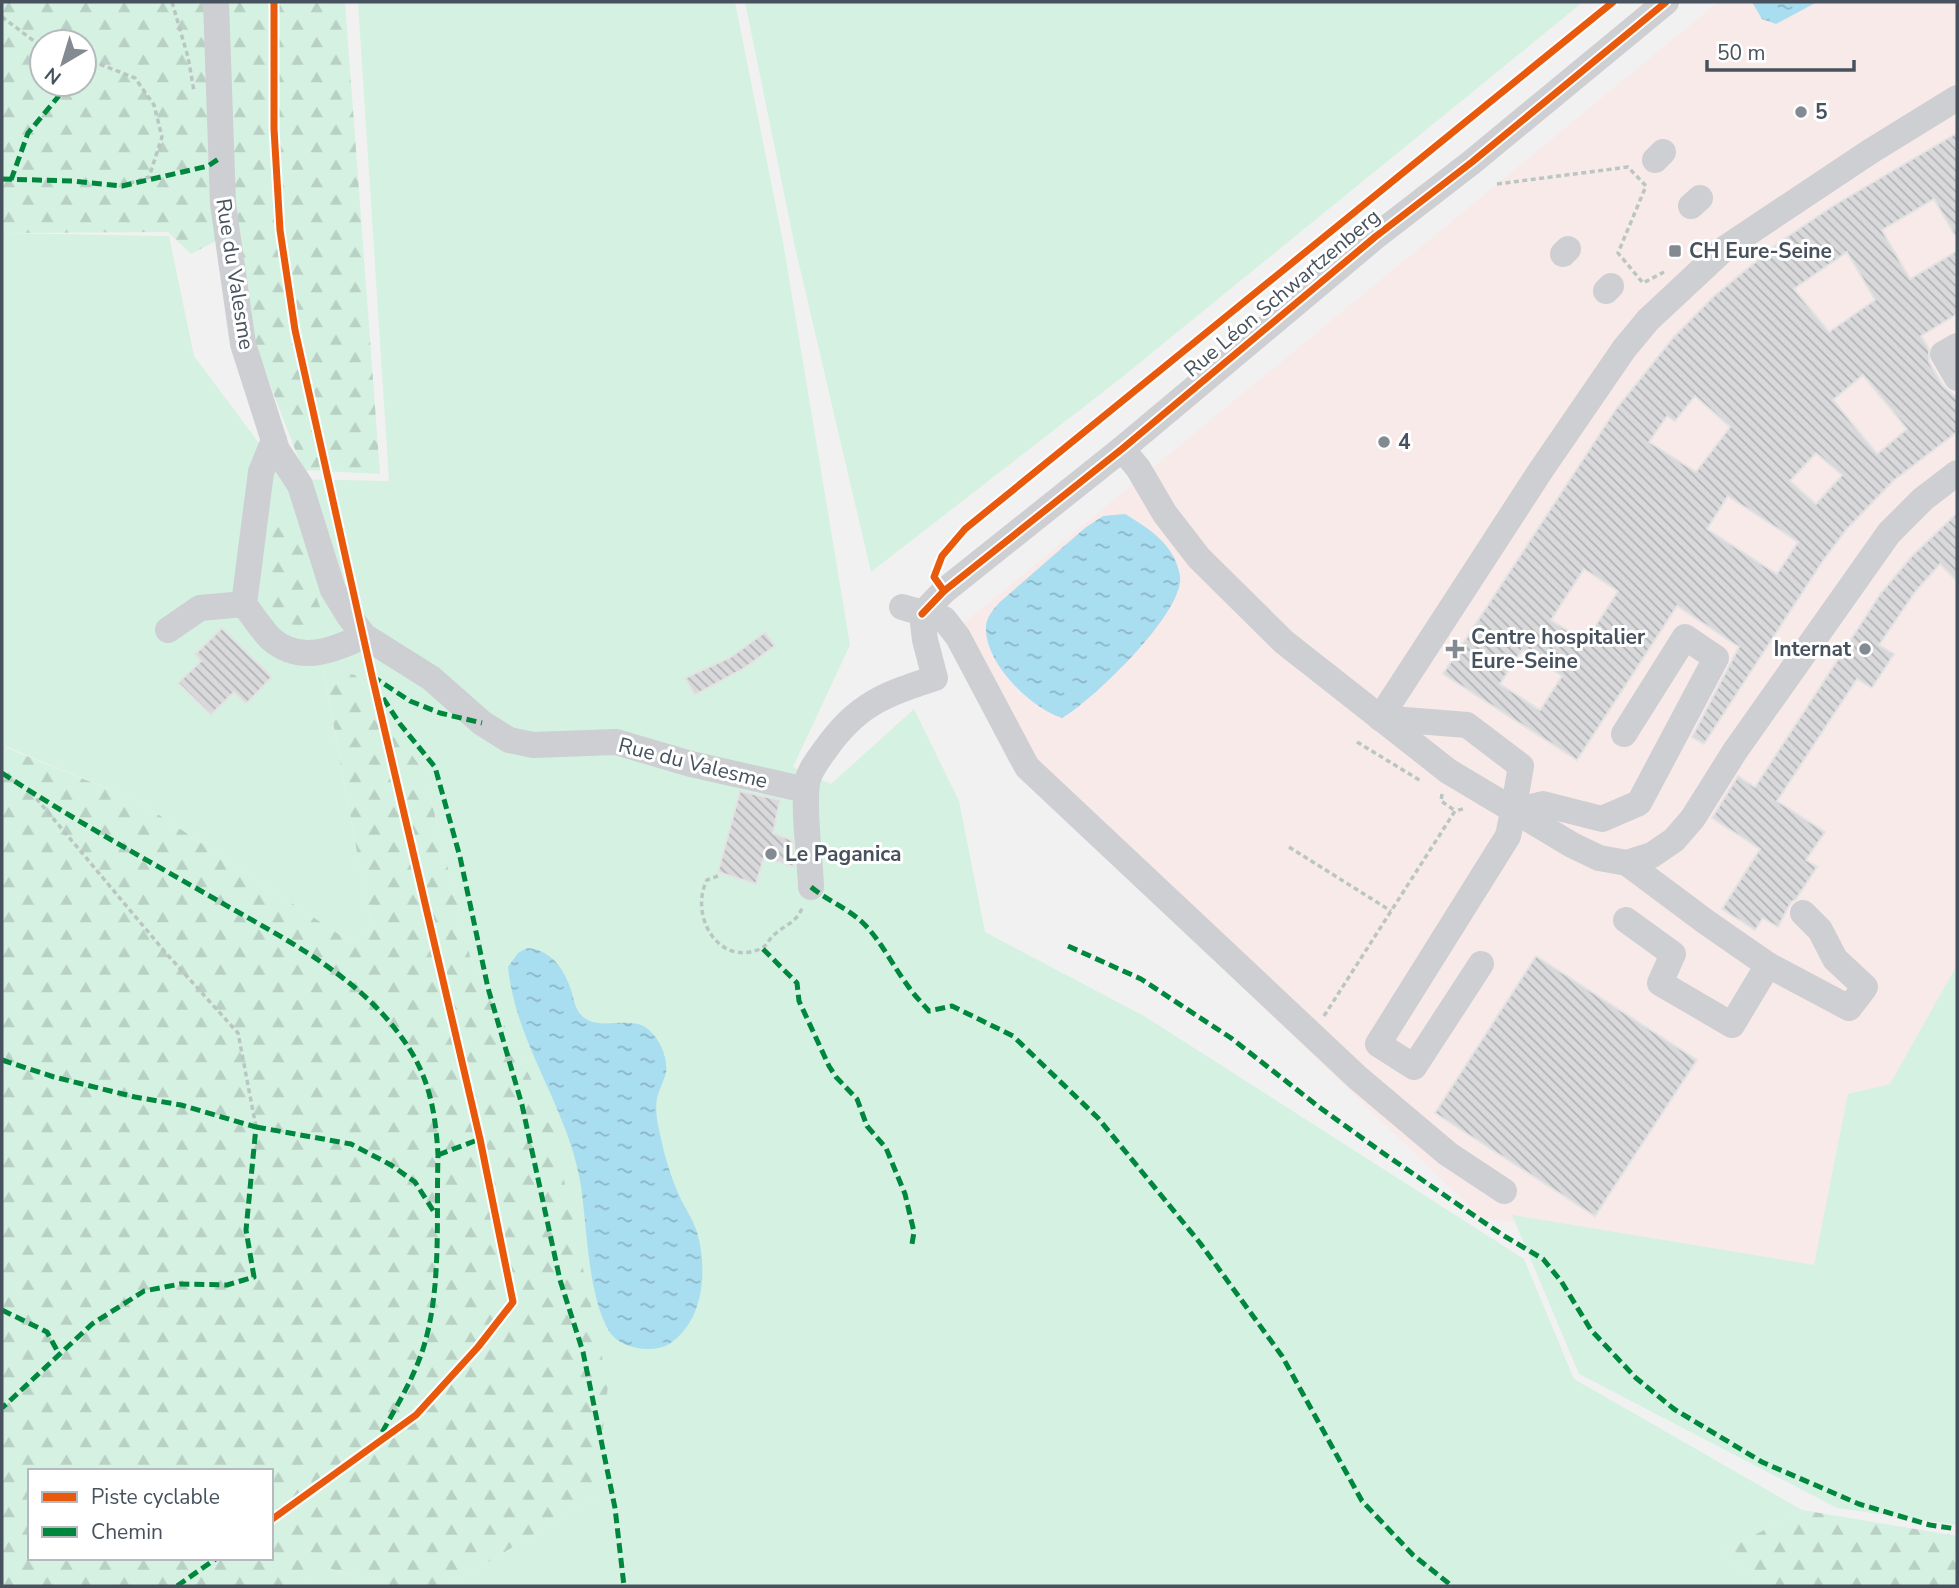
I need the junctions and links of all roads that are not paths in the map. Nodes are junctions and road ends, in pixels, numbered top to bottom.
1 (216, 2) edge
2 (1666, 2) edge
3 (1957, 98) edge
4 (1957, 346) edge
5 (1957, 378) edge
6 (274, 440) junction
7 (1122, 449) junction
8 (1957, 473) edge
9 (244, 604) junction
10 (912, 610) junction
11 (168, 630) dead end
12 (363, 636) junction
13 (1380, 718) junction
14 (1624, 734) dead end
15 (806, 790) junction
16 (1513, 811) junction
17 (1627, 863) junction
18 (811, 887) road end
19 (1802, 913) dead end
20 (1626, 920) dead end
21 (1481, 964) dead end
22 (1768, 965) junction
23 (1504, 1191) dead end

1 - 6 street, Rue du Valesme
2 - 7 street, Rue Léon Schwartzenberg
3 - 13 street
4 - 5 street
6 - 9 street
6 - 12 street, Rue du Valesme
7 - 10 street, Rue Léon Schwartzenberg
7 - 13 street
8 - 17 street
9 - 11 street
9 - 12 street
10 - 15 street
10 - 23 street
12 - 15 street, Rue du Valesme
13 - 16 street
13 - 16 street
14 - 16 street
15 - 18 street
16 - 17 street
16 - 21 street
17 - 22 street
19 - 22 street
20 - 22 street

